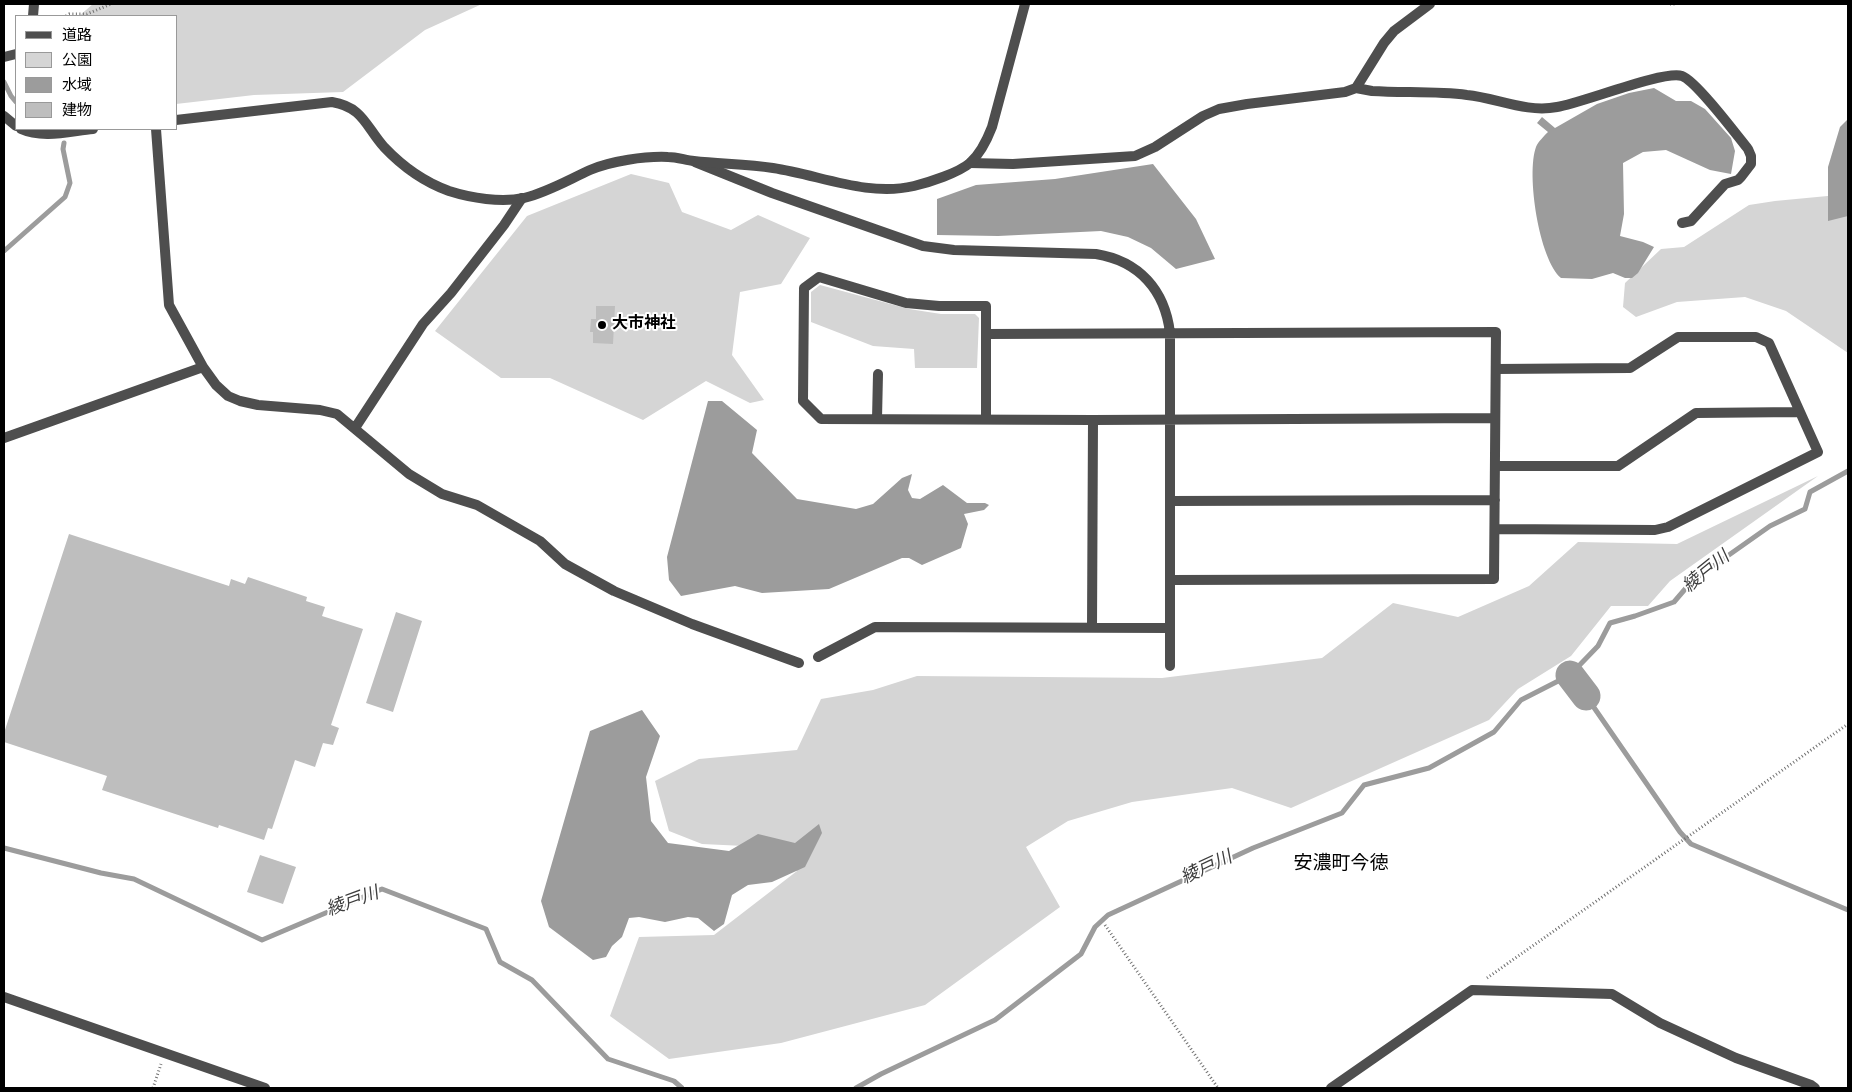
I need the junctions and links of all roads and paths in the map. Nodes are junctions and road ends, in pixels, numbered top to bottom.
1 (111, 4) edge
2 (1025, 4) edge
3 (1430, 4) edge
4 (1670, 4) edge
5 (1676, 4) edge
6 (68, 15) edge
7 (1356, 88) junction
8 (4, 116) edge
9 (178, 120) edge
10 (15, 125) edge
11 (24, 130) edge
12 (81, 130) edge
13 (156, 130) edge
14 (691, 161) junction
15 (970, 162) junction
16 (522, 198) junction
17 (1682, 223) dead end
18 (1170, 333) junction
19 (986, 334) junction
20 (203, 367) junction
21 (1496, 369) junction
22 (878, 374) dead end
23 (1799, 412) junction
24 (1495, 418) junction
25 (986, 419) junction
26 (1170, 419) junction
27 (877, 420) junction
28 (1093, 420) junction
29 (355, 428) junction
30 (4, 438) edge
31 (1496, 466) junction
32 (1495, 500) junction
33 (1170, 501) junction
34 (1495, 529) junction
35 (1171, 580) junction
36 (1092, 627) junction
37 (1170, 628) junction
38 (818, 657) dead end
39 (799, 663) dead end
40 (1170, 666) dead end
41 (1848, 724) edge
42 (1105, 926) dead end
43 (1472, 990) junction
44 (4, 997) edge
45 (165, 1054) junction
46 (153, 1088) edge
47 (265, 1088) edge
48 (1218, 1088) edge
49 (1331, 1088) edge
50 (1815, 1088) edge

1 - 6 path
2 - 15 street
3 - 7 street
4 - 5 path
7 - 15 street
7 - 17 street
8 - 10 street
9 - 16 street
11 - 12 street
13 - 20 street
14 - 15 street
14 - 16 street
14 - 18 street
16 - 29 street
18 - 19 street
18 - 21 street
18 - 26 street
19 - 25 street
19 - 27 street
20 - 29 street
20 - 30 street
21 - 23 street
21 - 24 street
22 - 27 street
23 - 31 street
23 - 34 street
24 - 26 street
24 - 31 street
25 - 27 street
25 - 28 street
26 - 28 street
26 - 33 street
28 - 36 street
29 - 39 street
31 - 32 street
32 - 33 street
32 - 34 street
33 - 35 street
34 - 35 street
35 - 37 street
36 - 37 street
36 - 38 street
37 - 40 street
41 - 43 path
42 - 48 path
43 - 49 street
43 - 50 street
44 - 45 street
45 - 46 path
45 - 47 street

